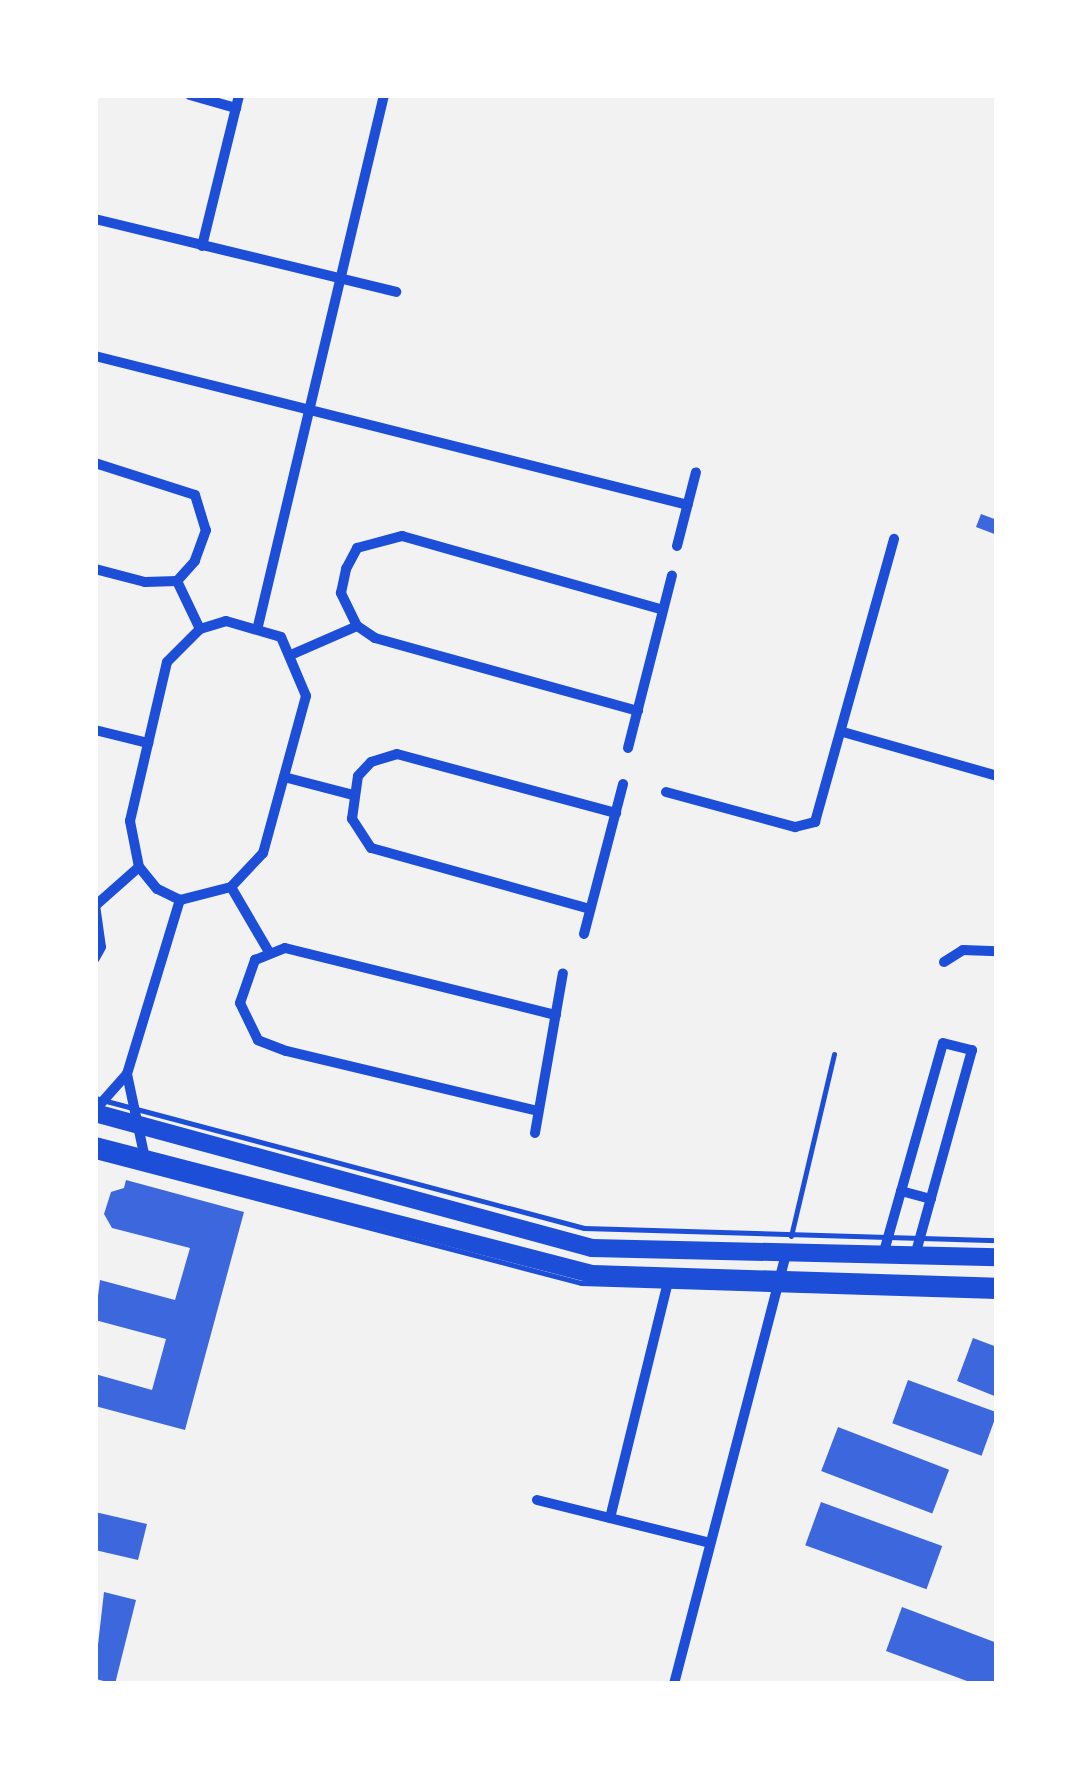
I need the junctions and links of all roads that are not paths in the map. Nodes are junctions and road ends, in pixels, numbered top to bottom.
1 (190, 95) edge
2 (239, 95) edge
3 (384, 95) edge
4 (236, 108) junction
5 (95, 219) edge
6 (202, 246) junction
7 (339, 280) junction
8 (396, 292) dead end
9 (95, 356) edge
10 (310, 409) junction
11 (95, 463) edge
12 (696, 472) dead end
13 (688, 505) junction
14 (894, 539) dead end
15 (678, 546) dead end
16 (95, 569) edge
17 (672, 576) dead end
18 (177, 580) junction
19 (663, 610) junction
20 (258, 626) junction
21 (357, 626) junction
22 (200, 628) junction
23 (293, 654) junction
24 (638, 710) junction
25 (95, 730) edge
26 (843, 732) junction
27 (148, 742) junction
28 (628, 748) dead end
29 (997, 776) edge
30 (284, 777) junction
31 (623, 784) dead end
32 (666, 792) dead end
33 (353, 795) junction
34 (616, 814) junction
35 (139, 866) junction
36 (231, 888) junction
37 (180, 900) junction
38 (95, 905) edge
39 (590, 910) junction
40 (584, 934) dead end
41 (997, 950) edge
42 (270, 952) junction
43 (95, 958) edge
44 (944, 962) dead end
45 (564, 973) dead end
46 (556, 1015) junction
47 (834, 1054) dead end
48 (127, 1074) junction
49 (97, 1105) edge
50 (538, 1112) junction
51 (138, 1116) junction
52 (535, 1133) dead end
53 (95, 1146) edge
54 (95, 1156) edge
55 (145, 1159) junction
56 (901, 1191) junction
57 (931, 1199) junction
58 (791, 1236) junction
59 (550, 1237) junction
60 (997, 1240) edge
61 (885, 1246) junction
62 (918, 1247) junction
63 (786, 1255) junction
64 (997, 1257) edge
65 (545, 1263) junction
66 (668, 1282) junction
67 (779, 1285) junction
68 (997, 1288) edge
69 (997, 1296) edge
70 (537, 1500) dead end
71 (610, 1518) junction
72 (708, 1542) junction
73 (674, 1684) edge

1 - 4 street
2 - 4 street
3 - 7 street
4 - 6 street
5 - 6 street
6 - 7 street
7 - 8 street
7 - 10 street
9 - 10 street
10 - 13 street
10 - 20 street
11 - 18 street
12 - 13 street
13 - 15 street
14 - 26 street
16 - 18 street
17 - 19 street
18 - 22 street
19 - 21 street
19 - 24 street
20 - 22 street
20 - 23 street
21 - 23 street
21 - 24 street
22 - 27 street
23 - 30 street
24 - 28 street
25 - 27 street
26 - 29 street
26 - 32 street
27 - 35 street
30 - 33 street
30 - 36 street
31 - 34 street
33 - 34 street
33 - 39 street
34 - 39 street
35 - 37 street
35 - 38 street
36 - 37 street
36 - 42 street
37 - 48 street
38 - 43 street
39 - 40 street
41 - 44 street
42 - 46 street
42 - 50 street
45 - 46 street
46 - 50 street
47 - 58 lane
48 - 49 street
48 - 51 street
49 - 51 main road
50 - 52 street
51 - 55 street
51 - 58 lane
51 - 59 main road
53 - 55 main road
54 - 66 lane
55 - 65 main road
56 - 57 street
56 - 57 street
56 - 61 street
57 - 62 street
58 - 61 lane
58 - 63 lane
59 - 63 main road
59 - 65 main road
60 - 62 lane
61 - 62 main road
61 - 63 main road
62 - 64 main road
63 - 67 street
65 - 66 main road
66 - 67 main road
66 - 71 street
67 - 68 main road
67 - 69 lane
67 - 72 street
70 - 71 street
71 - 72 street
72 - 73 street

